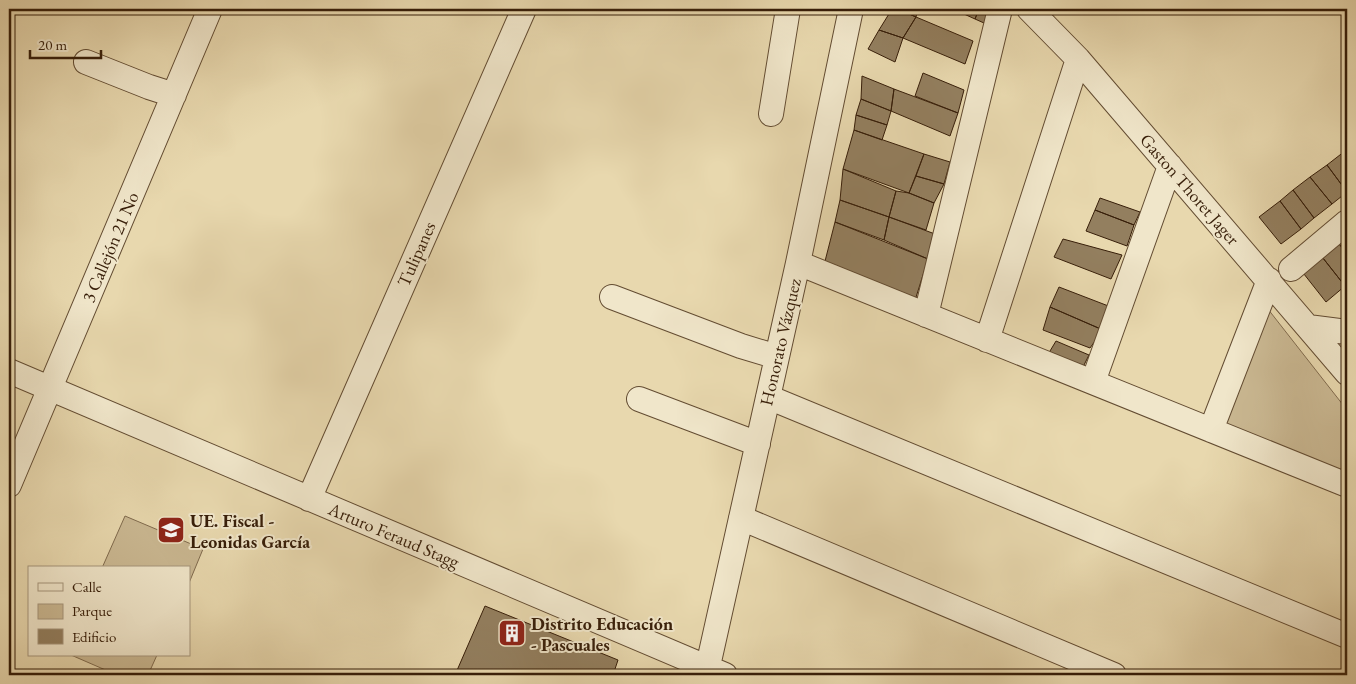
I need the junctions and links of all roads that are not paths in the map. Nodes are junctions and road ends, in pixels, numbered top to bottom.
1 (210, 9) edge
2 (524, 9) edge
3 (788, 9) edge
4 (851, 9) edge
5 (1000, 9) edge
6 (1030, 9) edge
7 (1078, 59) junction
8 (86, 62) dead end
9 (174, 95) junction
10 (771, 114) dead end
11 (1170, 166) junction
12 (1347, 222) edge
13 (798, 263) junction
14 (1291, 269) dead end
15 (1268, 280) junction
16 (612, 296) dead end
17 (926, 315) junction
18 (1308, 327) junction
19 (1347, 332) edge
20 (987, 340) junction
21 (777, 357) junction
22 (9, 371) edge
23 (1347, 373) edge
24 (1093, 382) junction
25 (50, 389) junction
26 (768, 397) junction
27 (639, 399) dead end
28 (1211, 430) junction
29 (758, 444) junction
30 (1347, 485) edge
31 (9, 486) edge
32 (309, 499) junction
33 (741, 518) junction
34 (1347, 636) edge
35 (713, 673) edge
36 (1114, 675) edge

1 - 9 street, 3 Callejón 21 No
2 - 32 street, Tulipanes
3 - 10 street
4 - 13 street, Honorato Vázquez
5 - 17 street
6 - 7 street, Gaston Thoret Jager
7 - 11 street, Gaston Thoret Jager
7 - 20 street
8 - 9 street
9 - 25 street, 3 Callejón 21 No
11 - 15 street, Gaston Thoret Jager
11 - 24 street
12 - 14 street
13 - 17 street
13 - 21 street, Honorato Vázquez
15 - 18 street, Gaston Thoret Jager
15 - 28 street
16 - 21 street
17 - 20 street
18 - 19 street
18 - 23 street, Gaston Thoret Jager
20 - 24 street
21 - 26 street, Honorato Vázquez
22 - 25 street, Arturo Feraud Stagg
24 - 28 street
25 - 31 street, 3 Callejón 21 No
25 - 32 street, Arturo Feraud Stagg
26 - 29 street, Honorato Vázquez
26 - 34 street
27 - 29 street
28 - 30 street
29 - 33 street, Honorato Vázquez
32 - 35 street, Arturo Feraud Stagg
33 - 35 street, Honorato Vázquez
33 - 36 street

